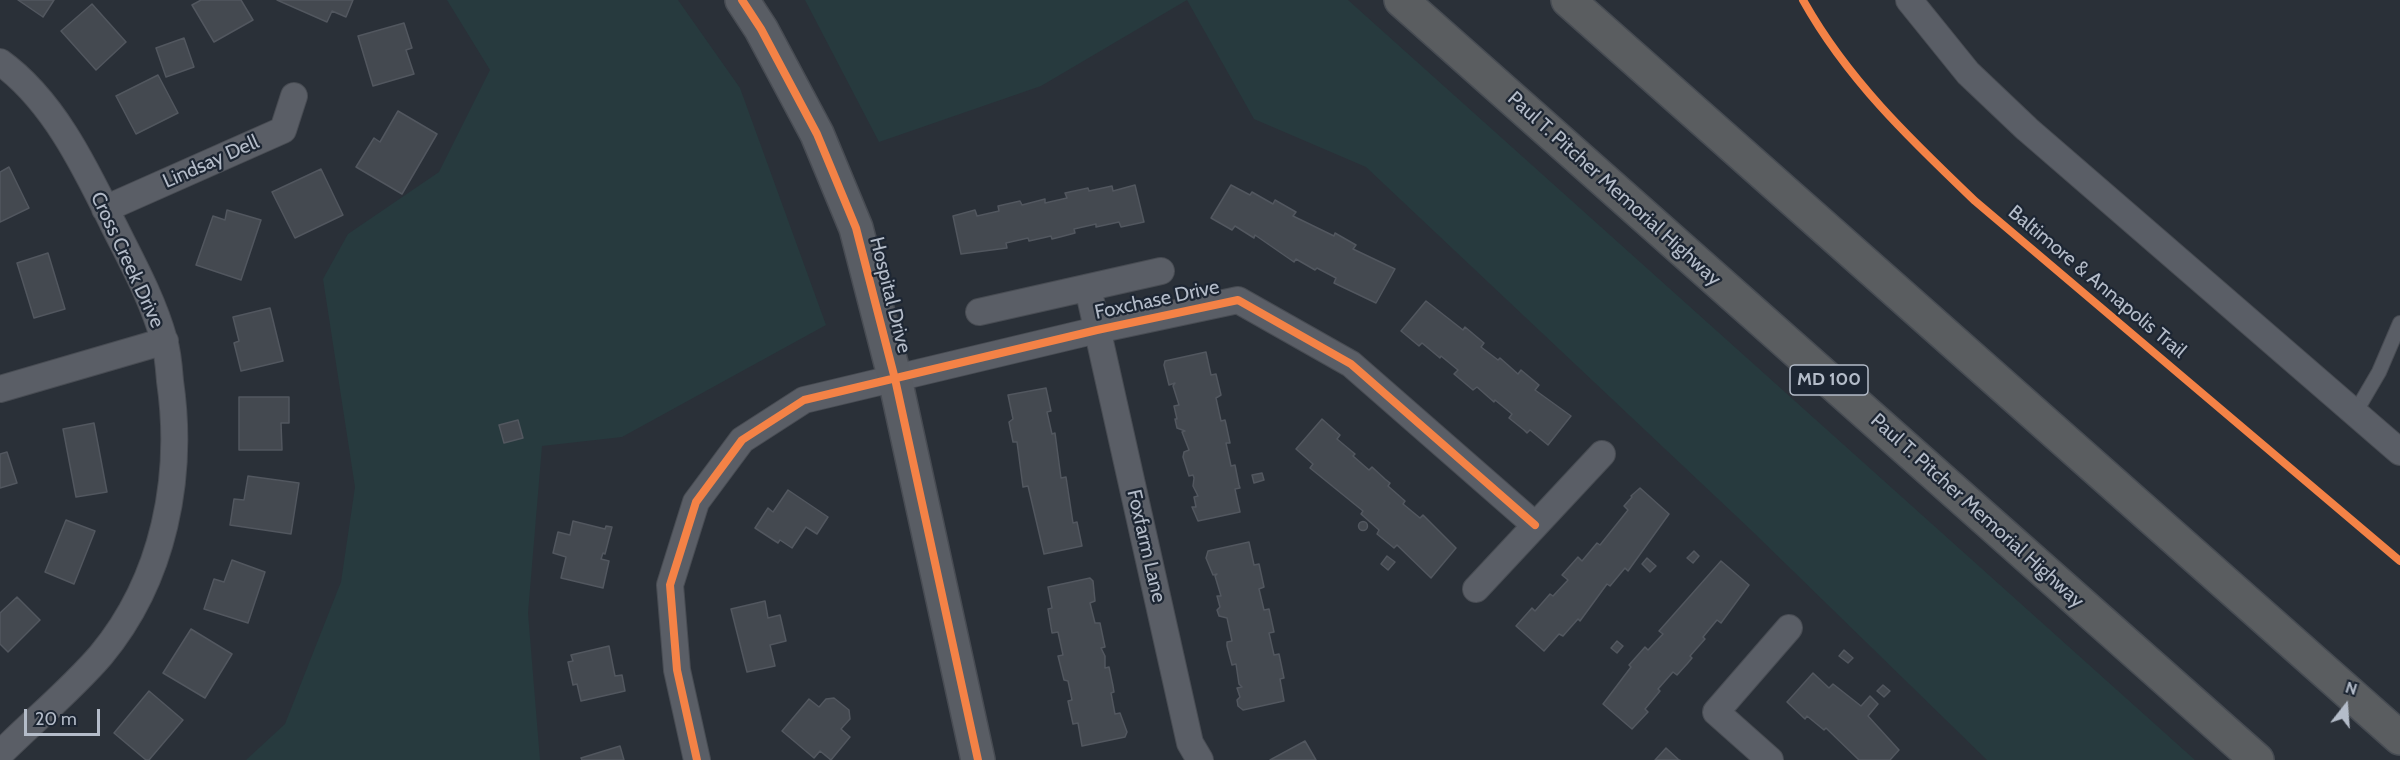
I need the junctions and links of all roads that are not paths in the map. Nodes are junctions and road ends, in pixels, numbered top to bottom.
1 (742, 0) edge
2 (1401, 0) edge
3 (1568, 0) edge
4 (1908, 0) edge
5 (0, 62) edge
6 (294, 96) dead end
7 (105, 208) junction
8 (1161, 271) dead end
9 (1088, 288) junction
10 (979, 312) dead end
11 (2400, 323) edge
12 (1097, 330) junction
13 (165, 341) junction
14 (894, 379) junction
15 (0, 389) edge
16 (2355, 413) junction
17 (2400, 452) edge
18 (1602, 454) dead end
19 (1535, 525) junction
20 (1476, 589) dead end
21 (1789, 628) dead end
22 (2400, 738) edge
23 (0, 754) edge
24 (697, 760) edge
25 (978, 760) edge
26 (1200, 760) edge
27 (1770, 760) edge
28 (2257, 760) edge

1 - 14 street, Hospital Drive
2 - 28 highway, Paul T. Pitcher Memorial Highway / MD 100
3 - 22 highway
4 - 16 street
5 - 7 street, Cross Creek Drive
6 - 7 street, Lindsay Dell
7 - 13 street, Cross Creek Drive
8 - 9 street
9 - 10 street
9 - 12 street, Foxfarm Lane
11 - 16 lane
12 - 14 street, Foxchase Drive
12 - 19 street, Foxchase Drive
12 - 26 street, Foxfarm Lane
13 - 15 street
13 - 23 street, Cross Creek Drive
14 - 24 street, Foxchase Drive
14 - 25 street, Hospital Drive
16 - 17 street
18 - 19 street
19 - 20 street
21 - 27 street

